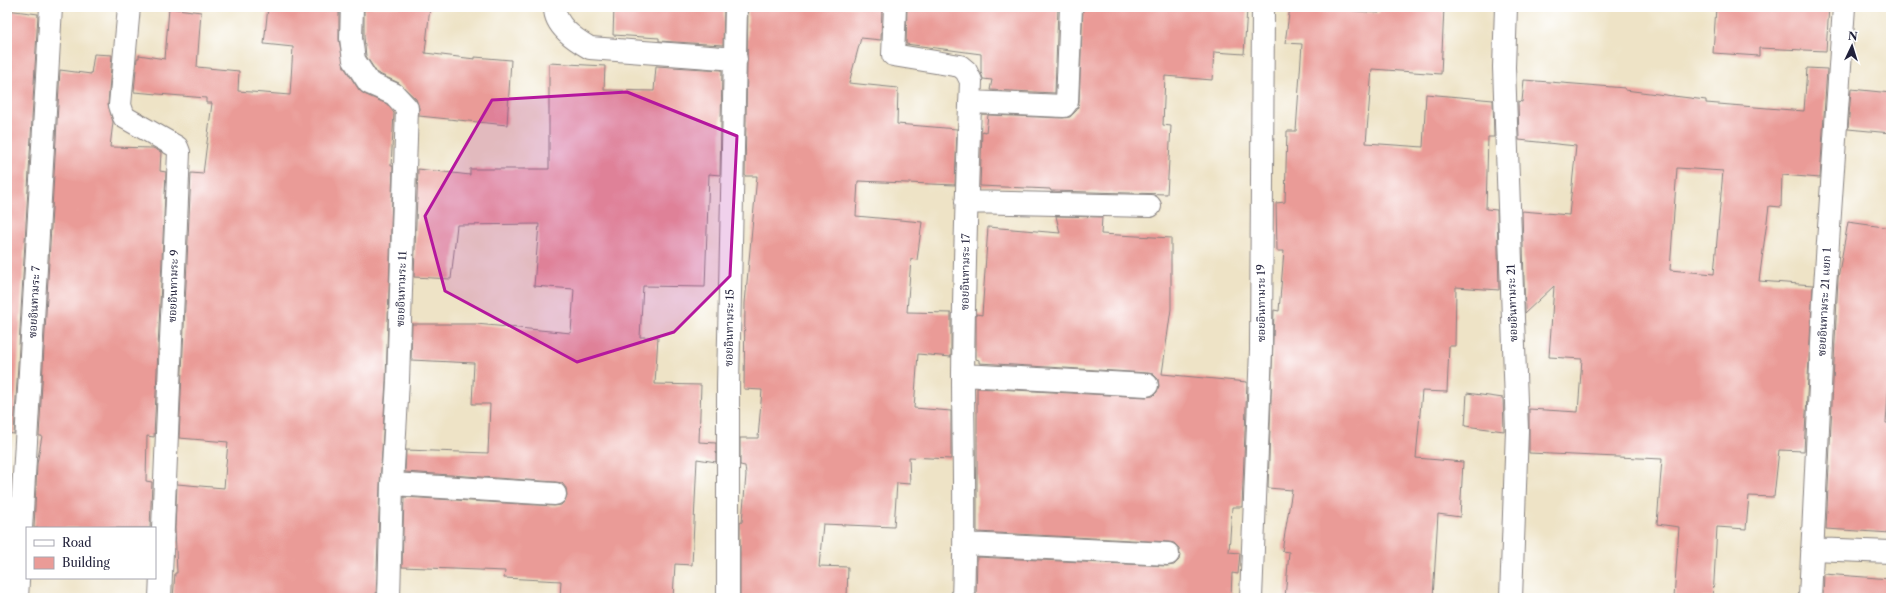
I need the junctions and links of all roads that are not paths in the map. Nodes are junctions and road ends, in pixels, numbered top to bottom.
1 (51, 7) edge
2 (129, 7) edge
3 (352, 7) edge
4 (555, 7) edge
5 (736, 7) edge
6 (895, 7) edge
7 (1071, 7) edge
8 (1263, 7) edge
9 (1506, 7) edge
10 (1844, 7) edge
11 (736, 59) junction
12 (970, 102) junction
13 (966, 202) junction
14 (1150, 206) dead end
15 (964, 375) junction
16 (1147, 385) dead end
17 (392, 484) junction
18 (555, 494) dead end
19 (965, 544) junction
20 (1812, 549) junction
21 (1891, 552) edge
22 (1168, 554) dead end
23 (17, 598) edge
24 (160, 598) edge
25 (389, 598) edge
26 (728, 598) edge
27 (963, 598) edge
28 (1251, 598) edge
29 (1511, 598) edge
30 (1810, 598) edge

1 - 23 street, ซอยอินทามระ 7
2 - 24 street, ซอยอินทามระ 9
3 - 17 street, ซอยอินทามระ 11
4 - 11 street
5 - 11 street, ซอยอินทามระ 15
6 - 12 street, ซอยอินทามระ 17
7 - 12 street
8 - 28 street, ซอยอินทามระ 19
9 - 29 street, ซอยอินทามระ 21
10 - 20 street, ซอยอินทามระ 21 แยก 1
11 - 26 street, ซอยอินทามระ 15
12 - 13 street, ซอยอินทามระ 17
13 - 14 street
13 - 15 street, ซอยอินทามระ 17
15 - 16 street
15 - 19 street, ซอยอินทามระ 17
17 - 18 street
17 - 25 street, ซอยอินทามระ 11
19 - 22 street
19 - 27 street, ซอยอินทามระ 17
20 - 21 street
20 - 30 street, ซอยอินทามระ 21 แยก 1

